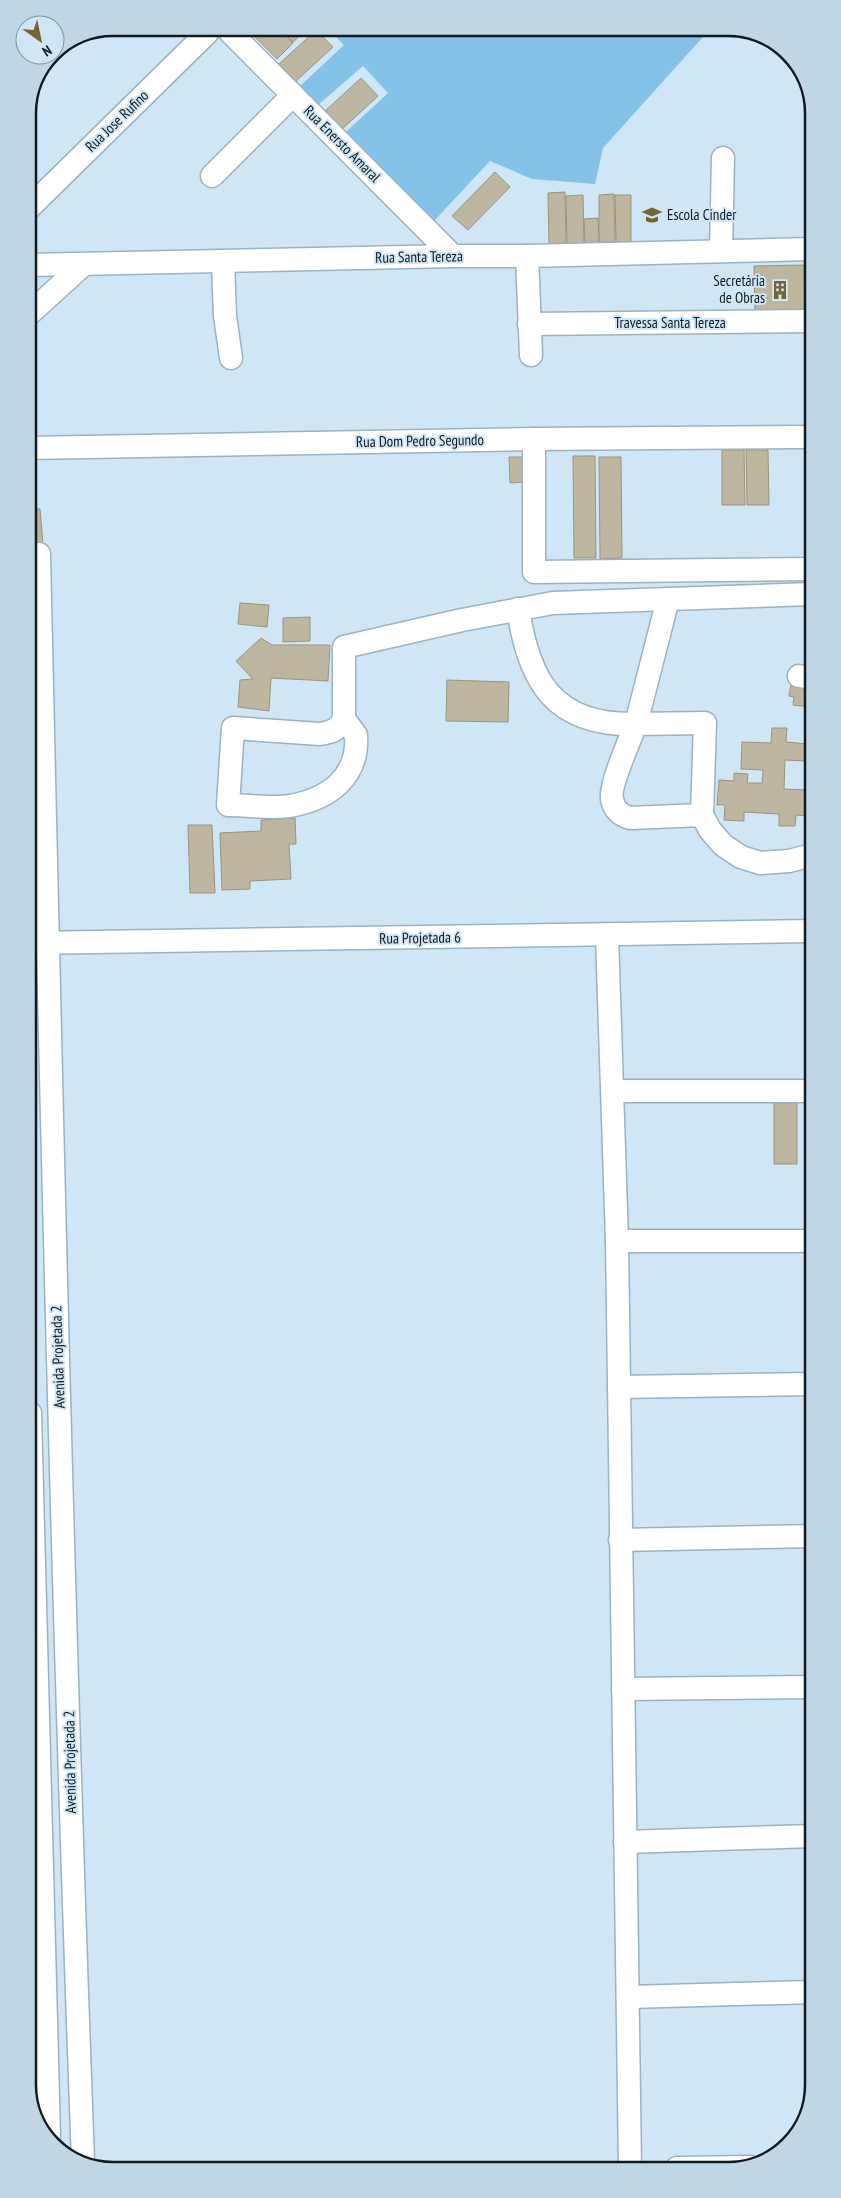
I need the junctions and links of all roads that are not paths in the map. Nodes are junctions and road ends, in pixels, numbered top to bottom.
1 (204, 36) edge
2 (234, 36) edge
3 (293, 95) junction
4 (723, 158) dead end
5 (212, 176) dead end
6 (36, 201) edge
7 (805, 248) edge
8 (722, 251) junction
9 (453, 256) junction
10 (528, 256) junction
11 (223, 262) junction
12 (36, 265) edge
13 (83, 265) junction
14 (36, 308) edge
15 (805, 321) edge
16 (529, 324) junction
17 (531, 355) dead end
18 (231, 358) dead end
19 (805, 437) edge
20 (534, 440) junction
21 (36, 448) edge
22 (805, 569) edge
23 (805, 594) edge
24 (668, 599) junction
25 (518, 610) junction
26 (344, 719) junction
27 (636, 724) junction
28 (36, 749) edge
29 (702, 815) junction
30 (805, 857) edge
31 (805, 931) edge
32 (607, 936) junction
33 (38, 943) edge
34 (612, 1091) junction
35 (805, 1091) edge
36 (805, 1241) edge
37 (617, 1242) junction
38 (805, 1384) edge
39 (619, 1387) junction
40 (805, 1536) edge
41 (620, 1540) junction
42 (36, 1630) edge
43 (805, 1687) edge
44 (623, 1689) junction
45 (805, 1836) edge
46 (625, 1842) junction
47 (805, 1992) edge
48 (628, 1998) junction
49 (50, 2129) edge
50 (83, 2156) edge
51 (630, 2162) edge

1 - 6 street, Rua Jose Rufino
2 - 3 street, Rua Enersto Amaral
3 - 5 street
3 - 9 street, Rua Enersto Amaral
4 - 8 street
7 - 8 street, Rua Santa Tereza
8 - 10 street, Rua Santa Tereza
9 - 10 street, Rua Santa Tereza
9 - 11 street, Rua Santa Tereza
10 - 16 street
11 - 13 street, Rua Santa Tereza
11 - 18 street
12 - 13 street, Rua Santa Tereza
13 - 14 street
15 - 16 street, Travessa Santa Tereza
16 - 17 street
19 - 20 street, Rua Dom Pedro Segundo
20 - 21 street, Rua Dom Pedro Segundo
20 - 22 street
23 - 24 street
24 - 25 street
24 - 27 street
25 - 26 street
25 - 27 street
26 - 26 street
27 - 29 street
27 - 29 street
28 - 33 street, Avenida Projetada 2
29 - 30 street
31 - 32 street, Rua Projetada 6
32 - 33 street, Rua Projetada 6
32 - 34 street
33 - 50 street, Avenida Projetada 2
34 - 35 street
34 - 37 street
36 - 37 street
37 - 39 street
38 - 39 street
39 - 41 street
40 - 41 street
41 - 44 street
42 - 49 street, Avenida Projetada 2
43 - 44 street
44 - 46 street
45 - 46 street
46 - 48 street
47 - 48 street
48 - 51 street

